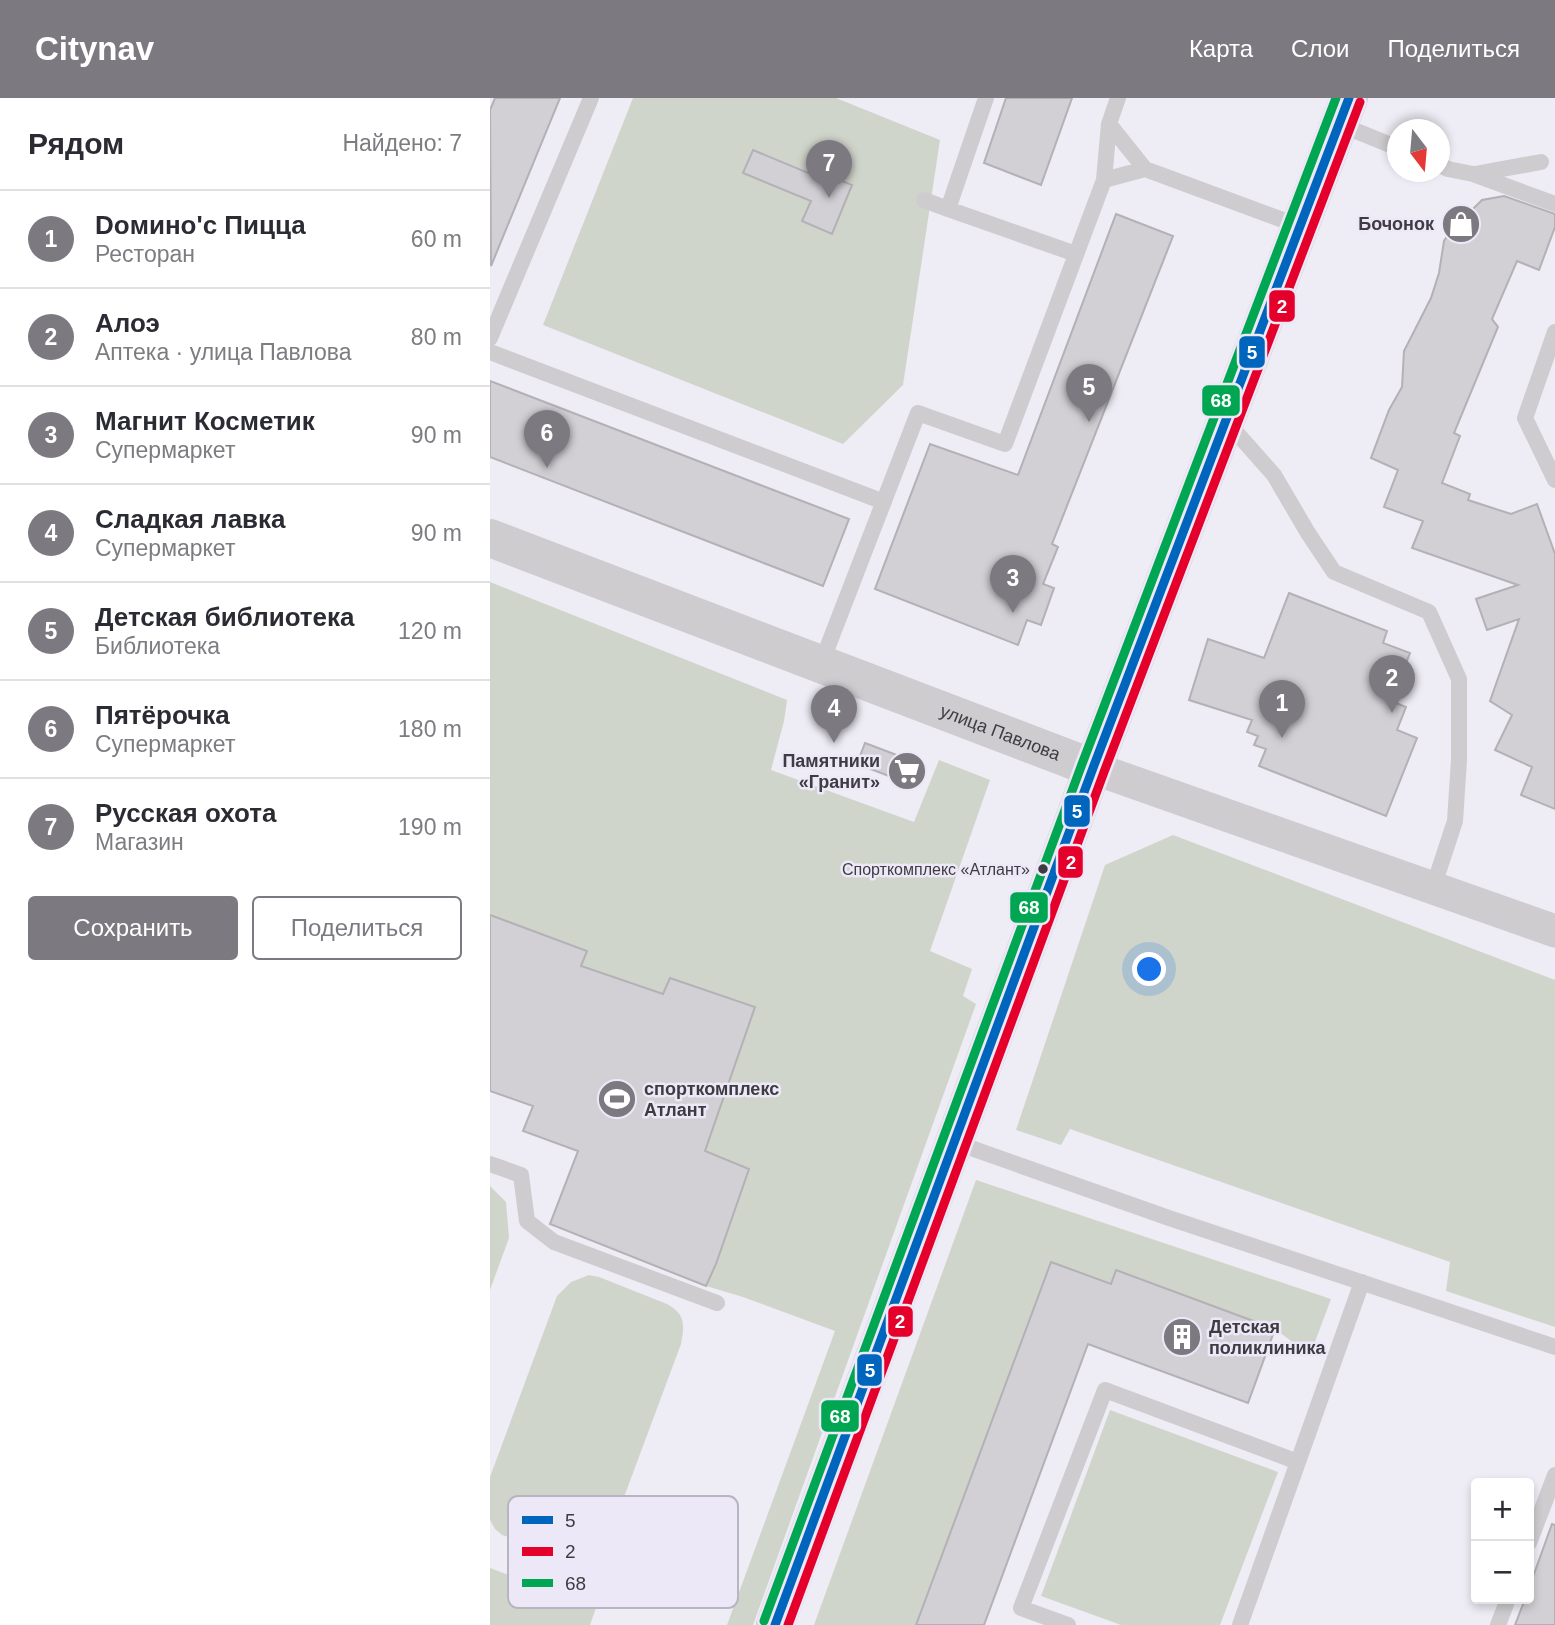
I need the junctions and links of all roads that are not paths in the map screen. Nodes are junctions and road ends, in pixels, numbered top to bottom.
1 (591, 98) edge
2 (986, 98) edge
3 (1118, 98) edge
4 (1344, 111) edge
5 (1109, 124) junction
6 (1387, 140) edge
7 (1541, 162) dead end
8 (1450, 168) edge
9 (1145, 169) junction
10 (1473, 174) junction
11 (1104, 180) junction
12 (924, 200) dead end
13 (1555, 204) edge
14 (948, 209) junction
15 (1299, 226) junction
16 (1076, 254) junction
17 (1555, 332) edge
18 (490, 338) edge
19 (490, 352) edge
20 (1225, 420) junction
21 (1555, 480) edge
22 (884, 502) junction
23 (490, 538) edge
24 (821, 664) junction
25 (1093, 768) junction
26 (1433, 888) junction
27 (1555, 931) edge
28 (954, 1142) junction
29 (490, 1164) edge
30 (1362, 1282) junction
31 (717, 1303) dead end
32 (1555, 1347) edge
33 (1298, 1462) junction
34 (1555, 1475) edge
35 (1530, 1541) edge
36 (1506, 1604) edge
37 (775, 1625) edge
38 (1068, 1625) edge
39 (1240, 1625) edge
40 (1497, 1625) edge

1 - 18 lane
2 - 14 lane
3 - 5 lane
4 - 6 lane
4 - 15 main road
5 - 9 lane
5 - 11 lane
7 - 10 lane
8 - 10 lane
9 - 11 lane
9 - 15 lane
10 - 13 lane
11 - 16 lane
12 - 14 lane
14 - 16 lane
15 - 20 main road
16 - 22 lane
17 - 21 lane
19 - 22 lane
20 - 25 main road
20 - 26 lane
22 - 24 lane
23 - 24 main road, улица Павлова
24 - 25 main road, улица Павлова
25 - 26 street, улица Павлова
25 - 28 main road
26 - 27 street, улица Павлова
28 - 30 lane
28 - 37 main road
29 - 31 lane
30 - 32 lane
30 - 33 lane
33 - 38 lane
33 - 39 lane
34 - 35 lane
36 - 40 lane

